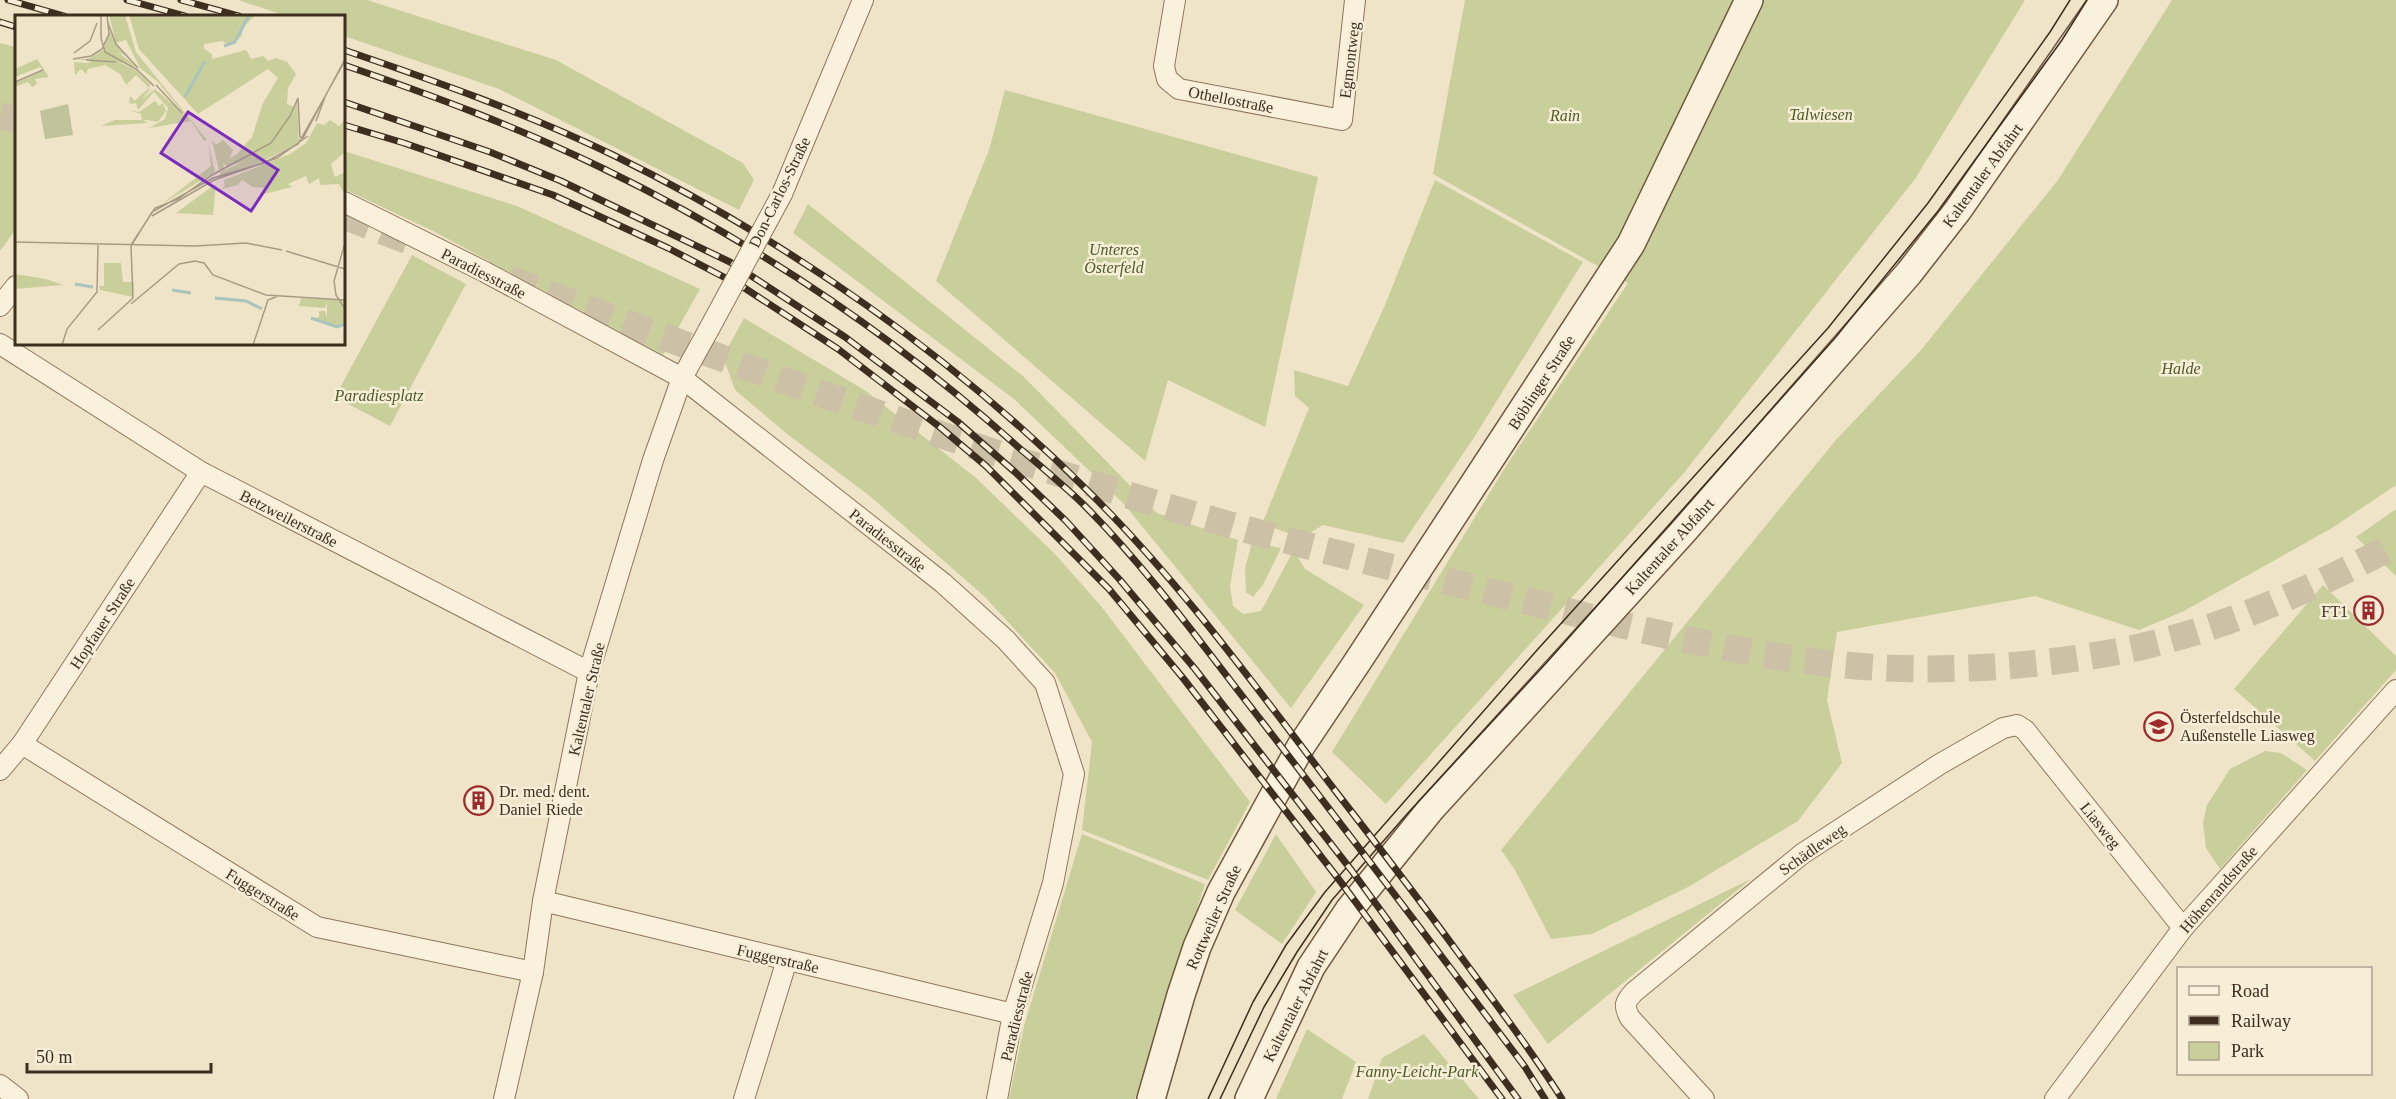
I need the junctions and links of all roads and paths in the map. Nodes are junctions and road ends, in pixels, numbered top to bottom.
1 (863, 0) edge
2 (1175, 0) edge
3 (1355, 0) edge
4 (1749, 0) edge
5 (2104, 0) edge
6 (1342, 120) joint
7 (345, 202) edge
8 (15, 287) edge
9 (0, 306) edge
10 (0, 344) edge
11 (682, 378) junction
12 (201, 472) junction
13 (589, 672) junction
14 (2396, 690) edge
15 (2017, 725) joint
16 (22, 744) junction
17 (1301, 746) joint
18 (0, 770) edge
19 (543, 901) junction
20 (2183, 928) junction
21 (787, 960) junction
22 (533, 972) junction
23 (1013, 1014) junction
24 (0, 1085) edge
25 (18, 1099) edge
26 (504, 1099) edge
27 (744, 1099) edge
28 (997, 1099) edge
29 (1151, 1099) edge
30 (1250, 1099) edge
31 (1704, 1099) edge
32 (2055, 1099) edge

1 - 11 street, Don-Carlos-Straße, bridge
2 - 6 street, Othellostraße
3 - 6 street, Egmontweg
4 - 17 main road, Böblinger Straße
5 - 30 main road, Kaltentaler Abfahrt
7 - 11 street, Paradiesstraße
8 - 9 street
10 - 12 street, Betzweilerstraße
11 - 13 street, Kaltentaler Straße
11 - 23 street, Paradiesstraße
12 - 13 street, Betzweilerstraße
12 - 16 street, Hopfauer Straße
13 - 19 street, Kaltentaler Straße
14 - 20 street, Höhenrandstraße
15 - 20 street, Liasweg
15 - 31 street, Schädleweg
16 - 18 street, Hopfauer Straße
16 - 22 street, Fuggerstraße
17 - 29 main road, Rottweiler Straße
19 - 21 street, Fuggerstraße
19 - 22 street, Kaltentaler Straße
20 - 32 street, Höhenrandstraße
21 - 23 street, Fuggerstraße
21 - 27 street
22 - 26 street, Kaltentaler Straße
23 - 28 street, Paradiesstraße
24 - 25 street

